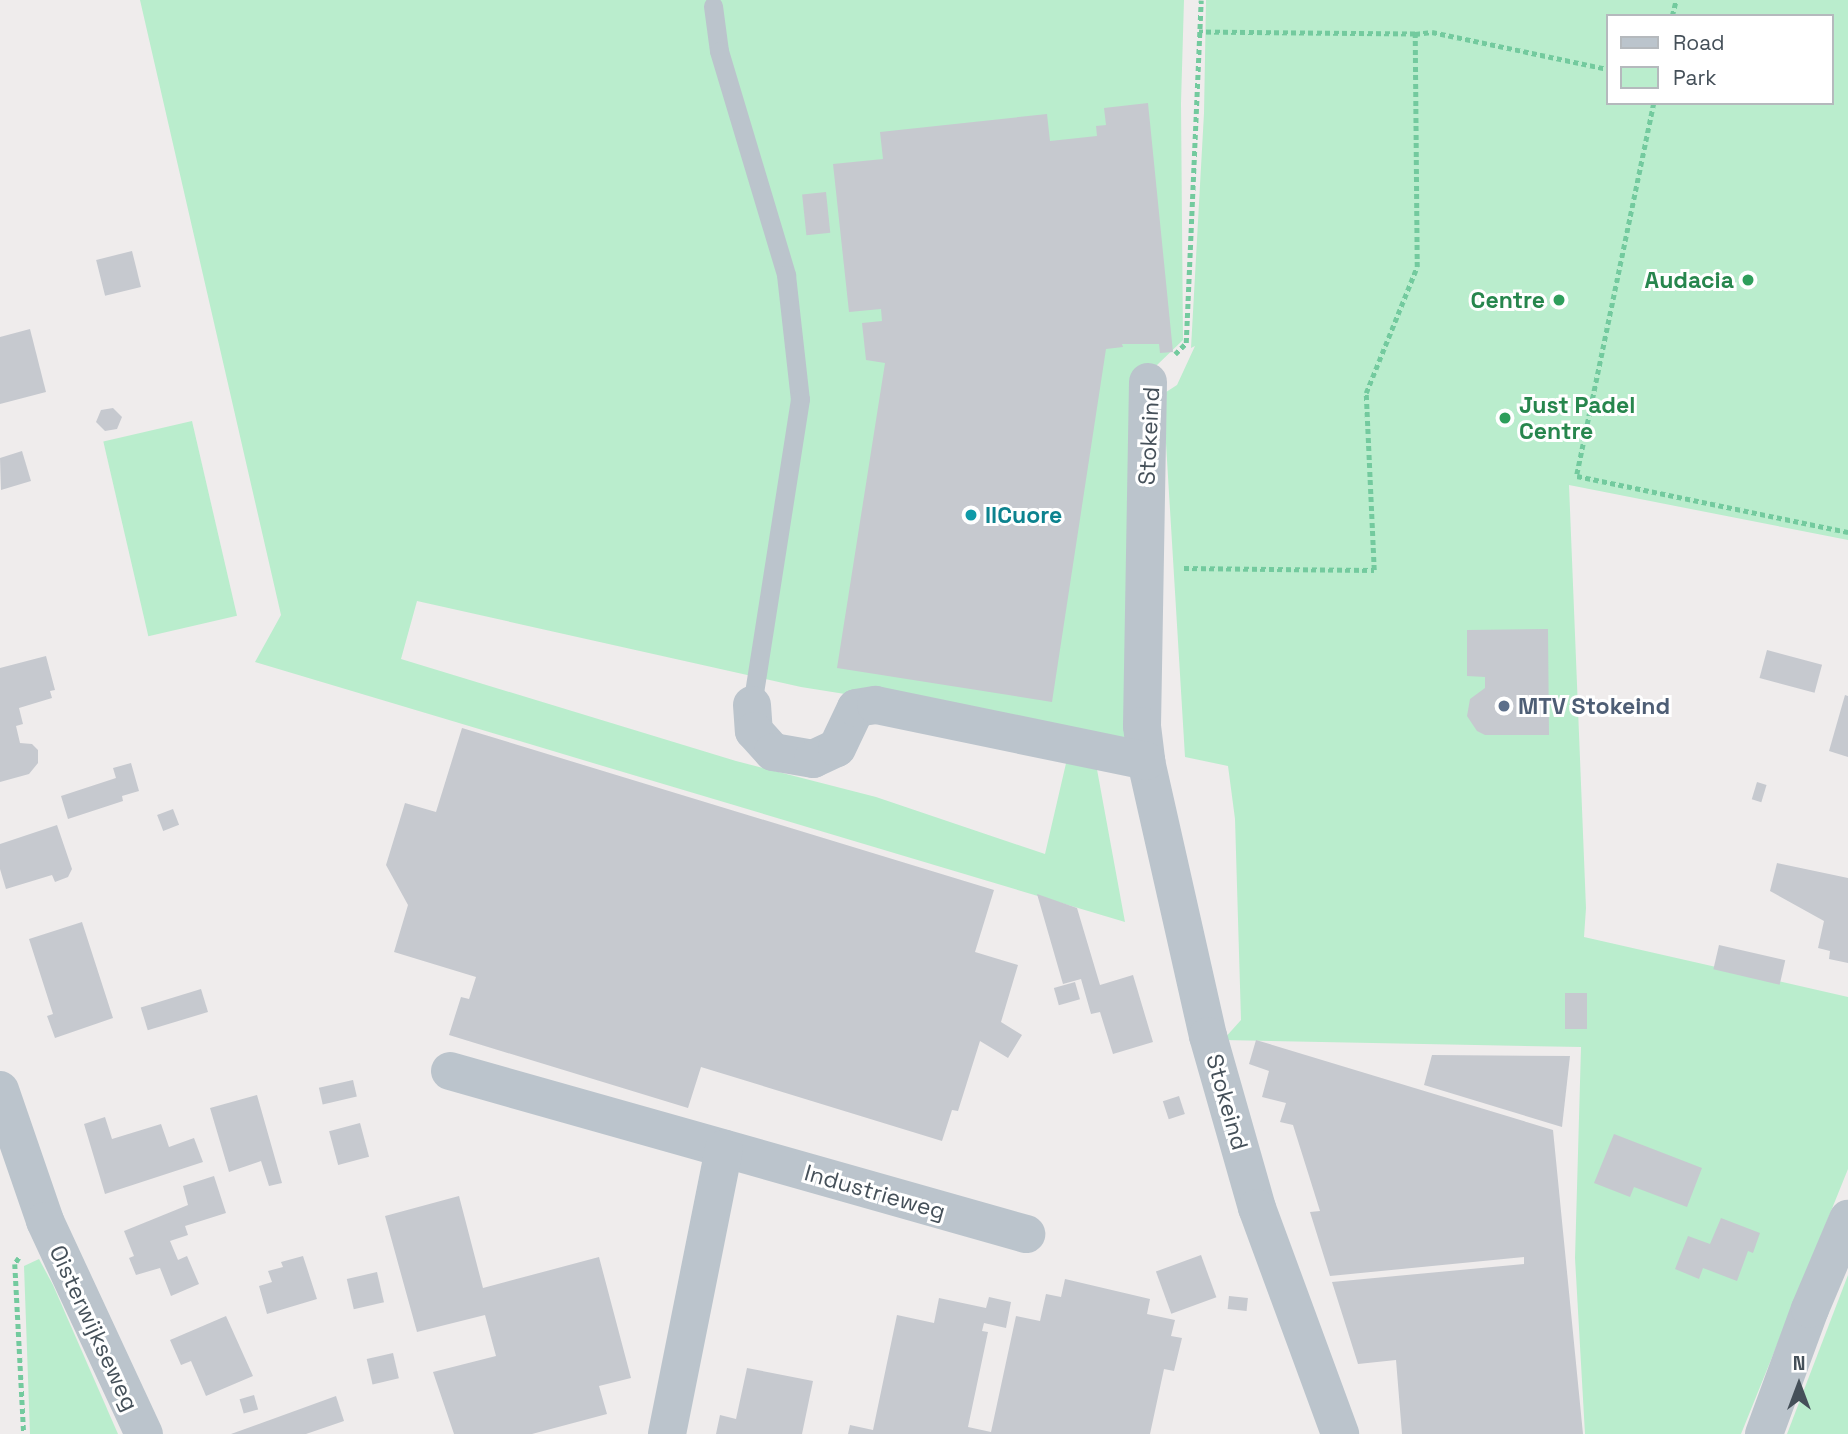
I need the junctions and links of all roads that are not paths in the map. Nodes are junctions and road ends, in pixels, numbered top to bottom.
1 (713, 6) dead end
2 (1148, 382) road end
3 (752, 705) joint
4 (1146, 761) junction
5 (450, 1071) dead end
6 (0, 1090) edge
7 (724, 1149) junction
8 (1848, 1219) edge
9 (1026, 1234) dead end
10 (144, 1434) edge
11 (667, 1434) edge
12 (1340, 1434) edge
13 (1764, 1434) edge

1 - 3 lane
2 - 4 street, Stokeind
3 - 4 street
4 - 12 street, Stokeind
5 - 7 street, Industrieweg
6 - 10 street, Oisterwijkseweg
7 - 9 street, Industrieweg
7 - 11 street
8 - 13 street

